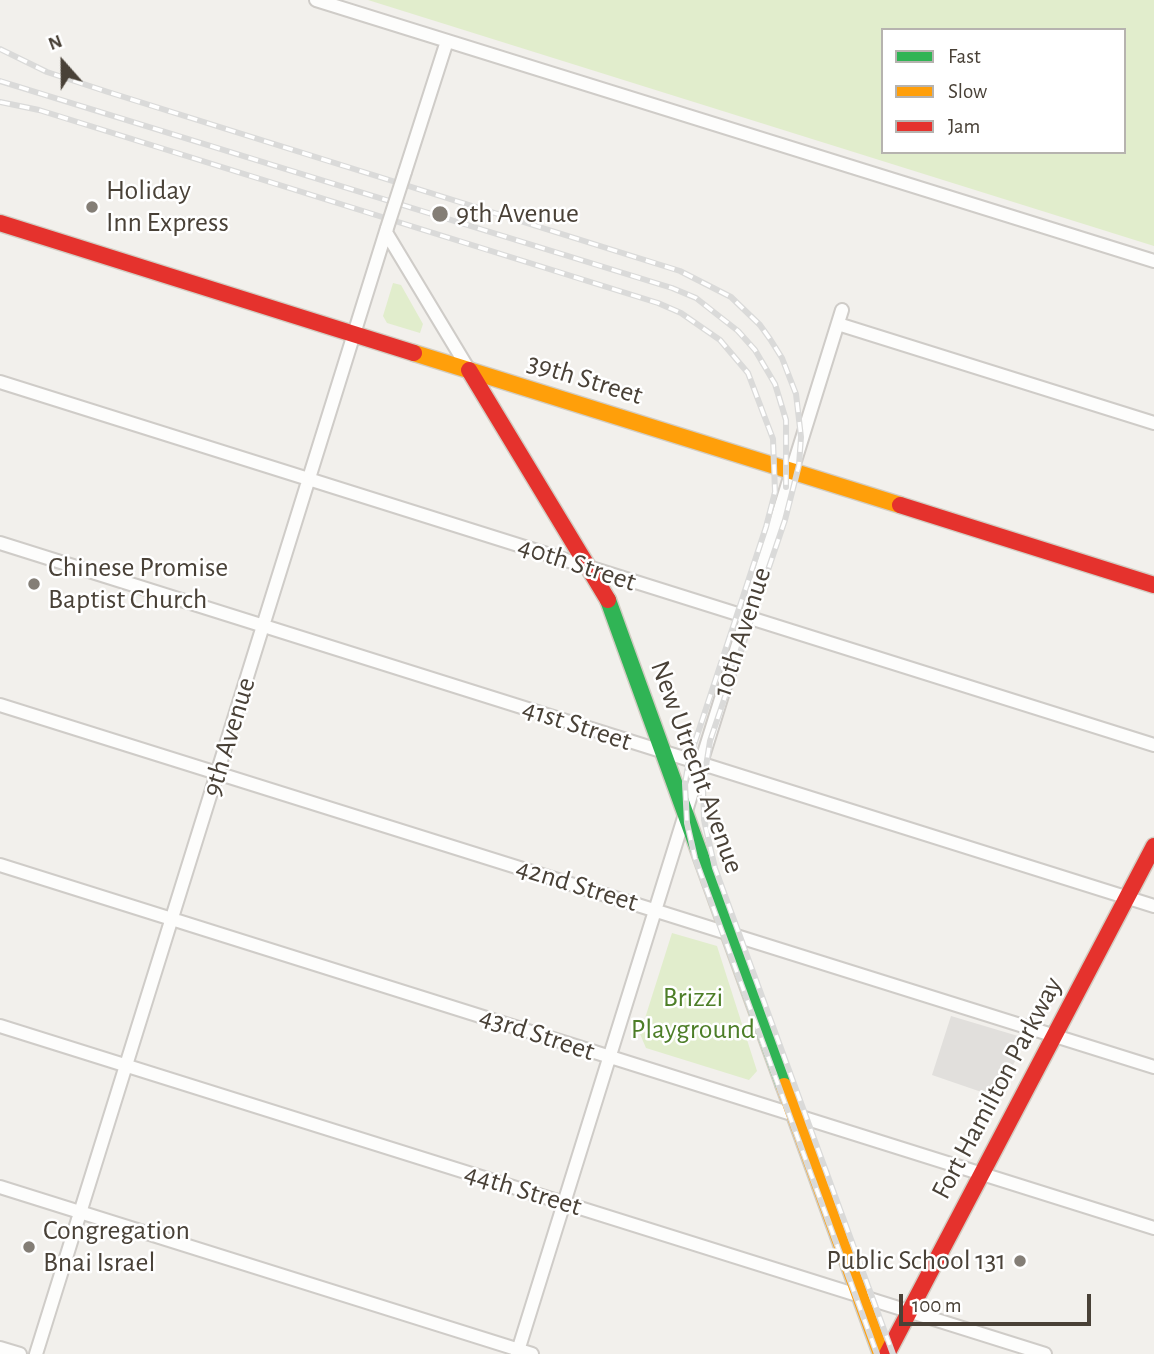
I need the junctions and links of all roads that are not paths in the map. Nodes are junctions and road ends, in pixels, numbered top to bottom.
1 (316, 0) edge
2 (447, 41) junction
3 (0, 223) edge
4 (387, 231) junction
5 (1154, 261) edge
6 (842, 310) dead end
7 (838, 324) junction
8 (356, 334) junction
9 (469, 370) junction
10 (0, 382) edge
11 (1154, 424) edge
12 (793, 471) junction
13 (310, 478) junction
14 (0, 543) edge
15 (590, 568) junction
16 (1154, 585) edge
17 (746, 617) junction
18 (263, 626) junction
19 (0, 705) edge
20 (1154, 745) edge
21 (665, 753) junction
22 (699, 764) junction
23 (218, 773) junction
24 (687, 815) junction
25 (1154, 846) edge
26 (0, 865) edge
27 (1127, 898) junction
28 (1154, 906) edge
29 (655, 909) junction
30 (172, 919) junction
31 (730, 933) junction
32 (0, 1026) edge
33 (1054, 1035) junction
34 (610, 1057) junction
35 (126, 1066) junction
36 (1154, 1067) edge
37 (797, 1116) junction
38 (982, 1174) junction
39 (0, 1187) edge
40 (564, 1203) junction
41 (80, 1212) junction
42 (1154, 1228) edge
43 (863, 1296) junction
44 (909, 1311) junction
45 (0, 1348) edge
46 (518, 1352) edge
47 (20, 1354) edge
48 (36, 1354) edge
49 (532, 1354) edge
50 (881, 1354) edge
51 (887, 1354) edge
52 (1045, 1354) edge

1 - 2 street
2 - 4 street, 9th Avenue, bridge
2 - 5 street
3 - 8 main road, 39th Street
4 - 8 street, 9th Avenue
4 - 9 street, New Utrecht Avenue
6 - 7 street, 10th Avenue
7 - 11 street
7 - 12 street, 10th Avenue
8 - 9 main road, 39th Street
8 - 13 street, 9th Avenue
9 - 12 main road, 39th Street
9 - 15 main road, New Utrecht Avenue
10 - 13 street, 40th Street
12 - 16 main road, 39th Street
12 - 17 street, 10th Avenue
13 - 15 street, 40th Street
13 - 18 street, 9th Avenue
14 - 18 street, 41st Street
15 - 17 street, 40th Street
15 - 21 main road, New Utrecht Avenue
17 - 20 street, 40th Street
17 - 22 street, 10th Avenue
18 - 21 street, 41st Street
18 - 23 street, 9th Avenue
19 - 23 street, 42nd Street
21 - 22 street, 41st Street
21 - 24 main road, New Utrecht Avenue
22 - 24 street, 10th Avenue
22 - 27 street, 41st Street
23 - 29 street, 42nd Street
23 - 30 street, 9th Avenue
24 - 29 street, 10th Avenue
24 - 31 main road, New Utrecht Avenue
25 - 27 main road, Fort Hamilton Parkway
26 - 30 street, 43rd Street
27 - 28 street, 41st Street
27 - 33 main road, Fort Hamilton Parkway
29 - 31 street, 42nd Street
29 - 34 street, 10th Avenue
30 - 34 street, 43rd Street
30 - 35 street, 9th Avenue
31 - 33 street, 42nd Street
31 - 37 main road, New Utrecht Avenue
32 - 35 street, 44th Street
33 - 36 street, 42nd Street
33 - 38 main road, Fort Hamilton Parkway
34 - 37 street, 43rd Street
34 - 40 street, 10th Avenue
35 - 40 street, 44th Street
35 - 41 street, 9th Avenue
37 - 38 street, 43rd Street
37 - 43 main road, New Utrecht Avenue
38 - 42 street, 43rd Street
38 - 44 main road, Fort Hamilton Parkway
39 - 41 street
40 - 43 street, 44th Street
40 - 46 street, 10th Avenue
41 - 46 street
41 - 48 street, 9th Avenue
43 - 44 street, 44th Street
43 - 50 main road, New Utrecht Avenue
44 - 51 main road, Fort Hamilton Parkway
44 - 52 street, 44th Street
45 - 47 street
46 - 49 street

